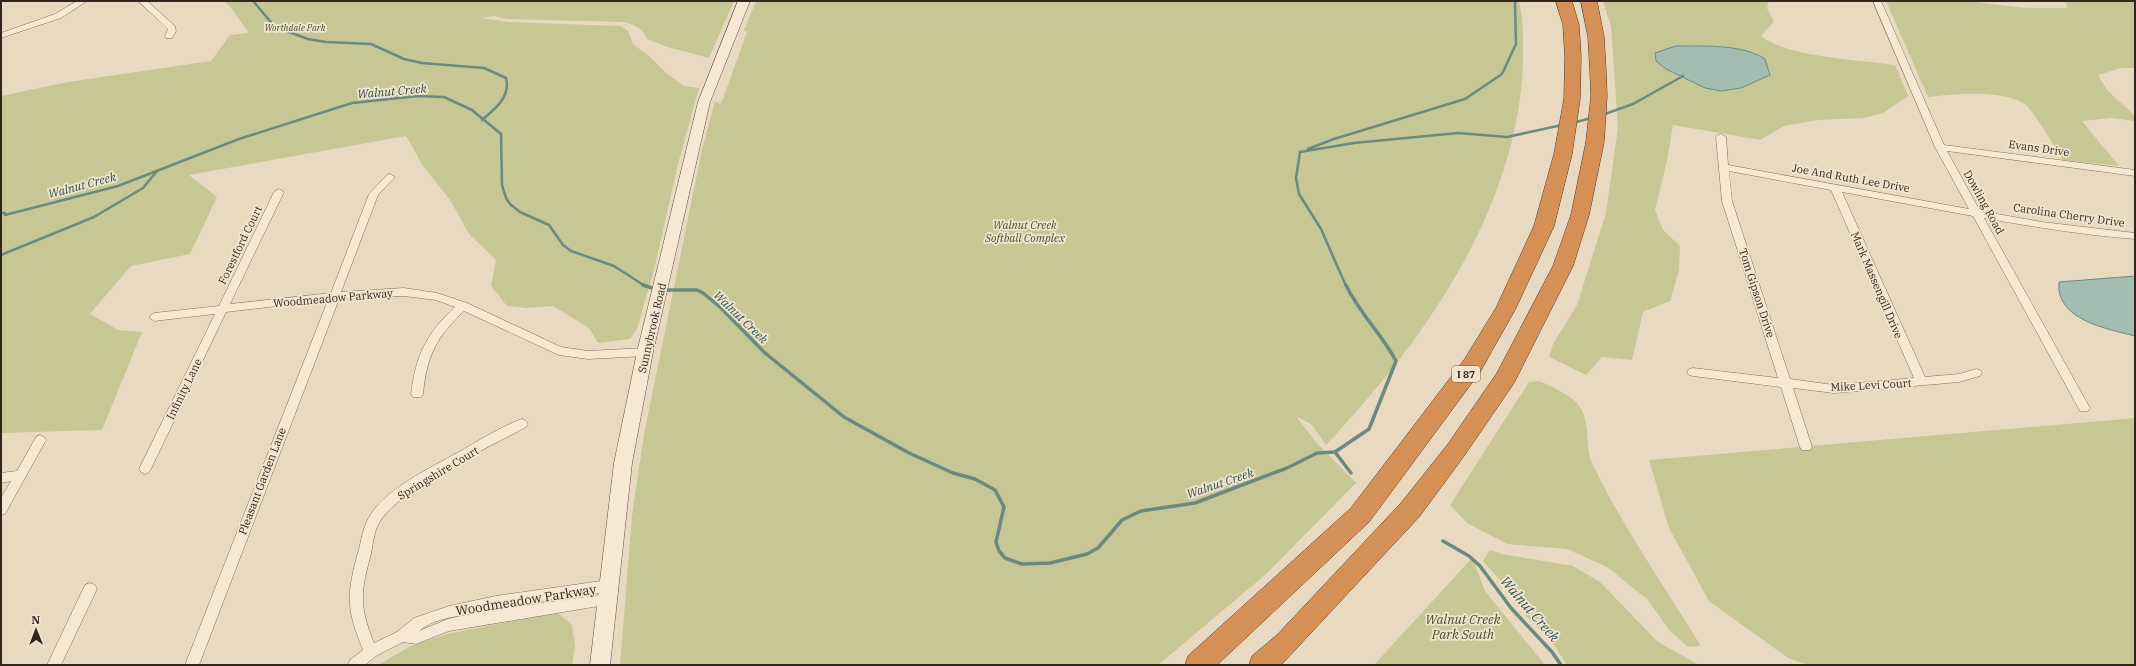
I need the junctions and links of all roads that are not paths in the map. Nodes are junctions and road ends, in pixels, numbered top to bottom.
1 (83, 1) edge
2 (142, 1) edge
3 (744, 1) edge
4 (1564, 1) edge
5 (1589, 1) edge
6 (1877, 1) edge
7 (1, 36) edge
8 (169, 36) dead end
9 (1720, 137) dead end
10 (1940, 148) junction
11 (1723, 167) junction
12 (2135, 173) edge
13 (390, 177) dead end
14 (1835, 187) junction
15 (279, 192) dead end
16 (1975, 212) junction
17 (2135, 236) edge
18 (333, 296) junction
19 (463, 306) junction
20 (222, 309) junction
21 (154, 317) dead end
22 (645, 352) junction
23 (1693, 372) dead end
24 (1976, 373) dead end
25 (1921, 382) junction
26 (1785, 384) junction
27 (417, 394) dead end
28 (2084, 408) dead end
29 (522, 424) dead end
30 (40, 440) dead end
31 (1806, 447) dead end
32 (145, 469) dead end
33 (21, 475) junction
34 (1, 478) edge
35 (1, 510) edge
36 (90, 590) dead end
37 (607, 593) junction
38 (496, 602) junction
39 (493, 616) junction
40 (402, 636) junction
41 (371, 652) junction
42 (54, 665) edge
43 (192, 665) edge
44 (355, 665) edge
45 (600, 665) edge
46 (1198, 665) edge
47 (1262, 665) edge

1 - 7 street
2 - 8 street
3 - 22 main road, Sunnybrook Road
4 - 46 highway, I 87
5 - 47 highway
6 - 10 street, Dowling Road
9 - 11 street, Tom Gipson Drive
10 - 12 street, Evans Drive
10 - 16 street, Dowling Road
11 - 14 street, Joe And Ruth Lee Drive
11 - 26 street, Tom Gipson Drive
13 - 18 street, Pleasant Garden Lane
14 - 16 street, Joe And Ruth Lee Drive
14 - 25 street, Mark Massengill Drive
15 - 20 street, Forestford Court
16 - 17 street, Carolina Cherry Drive
16 - 28 street, Dowling Road
18 - 19 street, Woodmeadow Parkway
18 - 20 street, Woodmeadow Parkway
18 - 43 street, Pleasant Garden Lane
19 - 22 street, Woodmeadow Parkway
19 - 27 street
20 - 21 street, Woodmeadow Parkway
20 - 32 street, Infinity Lane
22 - 37 main road, Sunnybrook Road
23 - 26 street, Mike Levi Court
24 - 25 street, Mike Levi Court
25 - 26 street, Mike Levi Court
26 - 31 street, Tom Gipson Drive
29 - 41 street, Springshire Court
30 - 33 street
33 - 34 street
33 - 35 street
36 - 42 street
37 - 38 street, Woodmeadow Parkway
37 - 39 street, Woodmeadow Parkway
37 - 45 main road, Sunnybrook Road
38 - 39 street
38 - 40 street, Woodmeadow Parkway
39 - 40 street, Woodmeadow Parkway
40 - 41 street, Woodmeadow Parkway
41 - 44 street, Woodmeadow Parkway

